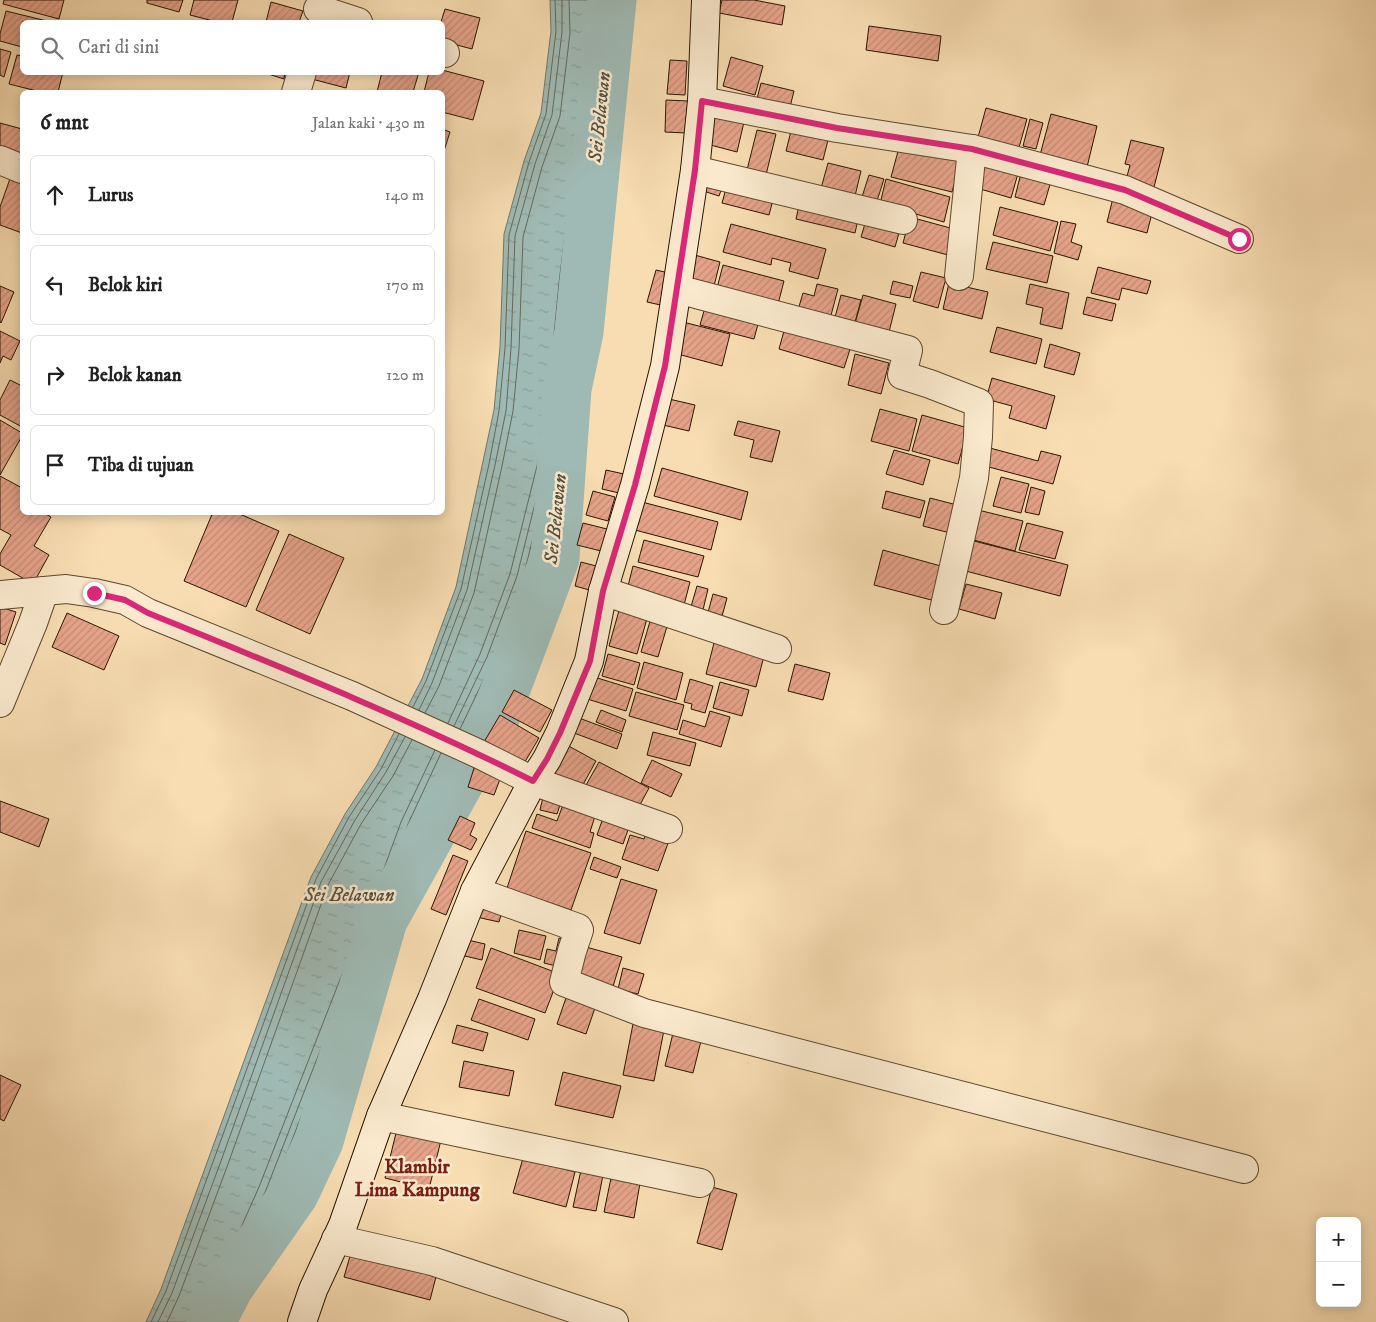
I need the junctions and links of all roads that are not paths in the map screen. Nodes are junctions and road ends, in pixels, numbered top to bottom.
1 (706, 0) edge
2 (310, 10) edge
3 (350, 20) edge
4 (301, 75) edge
5 (297, 90) edge
6 (702, 101) junction
7 (972, 149) junction
8 (0, 160) edge
9 (20, 168) edge
10 (695, 170) junction
11 (903, 220) dead end
12 (1239, 239) dead end
13 (959, 276) dead end
14 (677, 289) junction
15 (44, 591) junction
16 (603, 591) junction
17 (0, 595) edge
18 (944, 610) dead end
19 (777, 649) dead end
20 (0, 703) edge
21 (533, 781) junction
22 (668, 829) dead end
23 (475, 891) junction
24 (381, 1116) junction
25 (1244, 1169) dead end
26 (700, 1183) dead end
27 (336, 1239) junction
28 (302, 1322) edge
29 (614, 1322) edge

1 - 6 street
2 - 3 street
4 - 5 street
6 - 7 street
6 - 10 street
7 - 12 street
7 - 13 street
8 - 9 street
10 - 11 street
10 - 14 street
14 - 16 street
14 - 18 street
15 - 17 street
15 - 20 street
15 - 21 street
16 - 19 street
16 - 21 street
21 - 22 street
21 - 23 street
23 - 24 street
23 - 25 street
24 - 26 street
24 - 27 street
27 - 28 street
27 - 29 street

